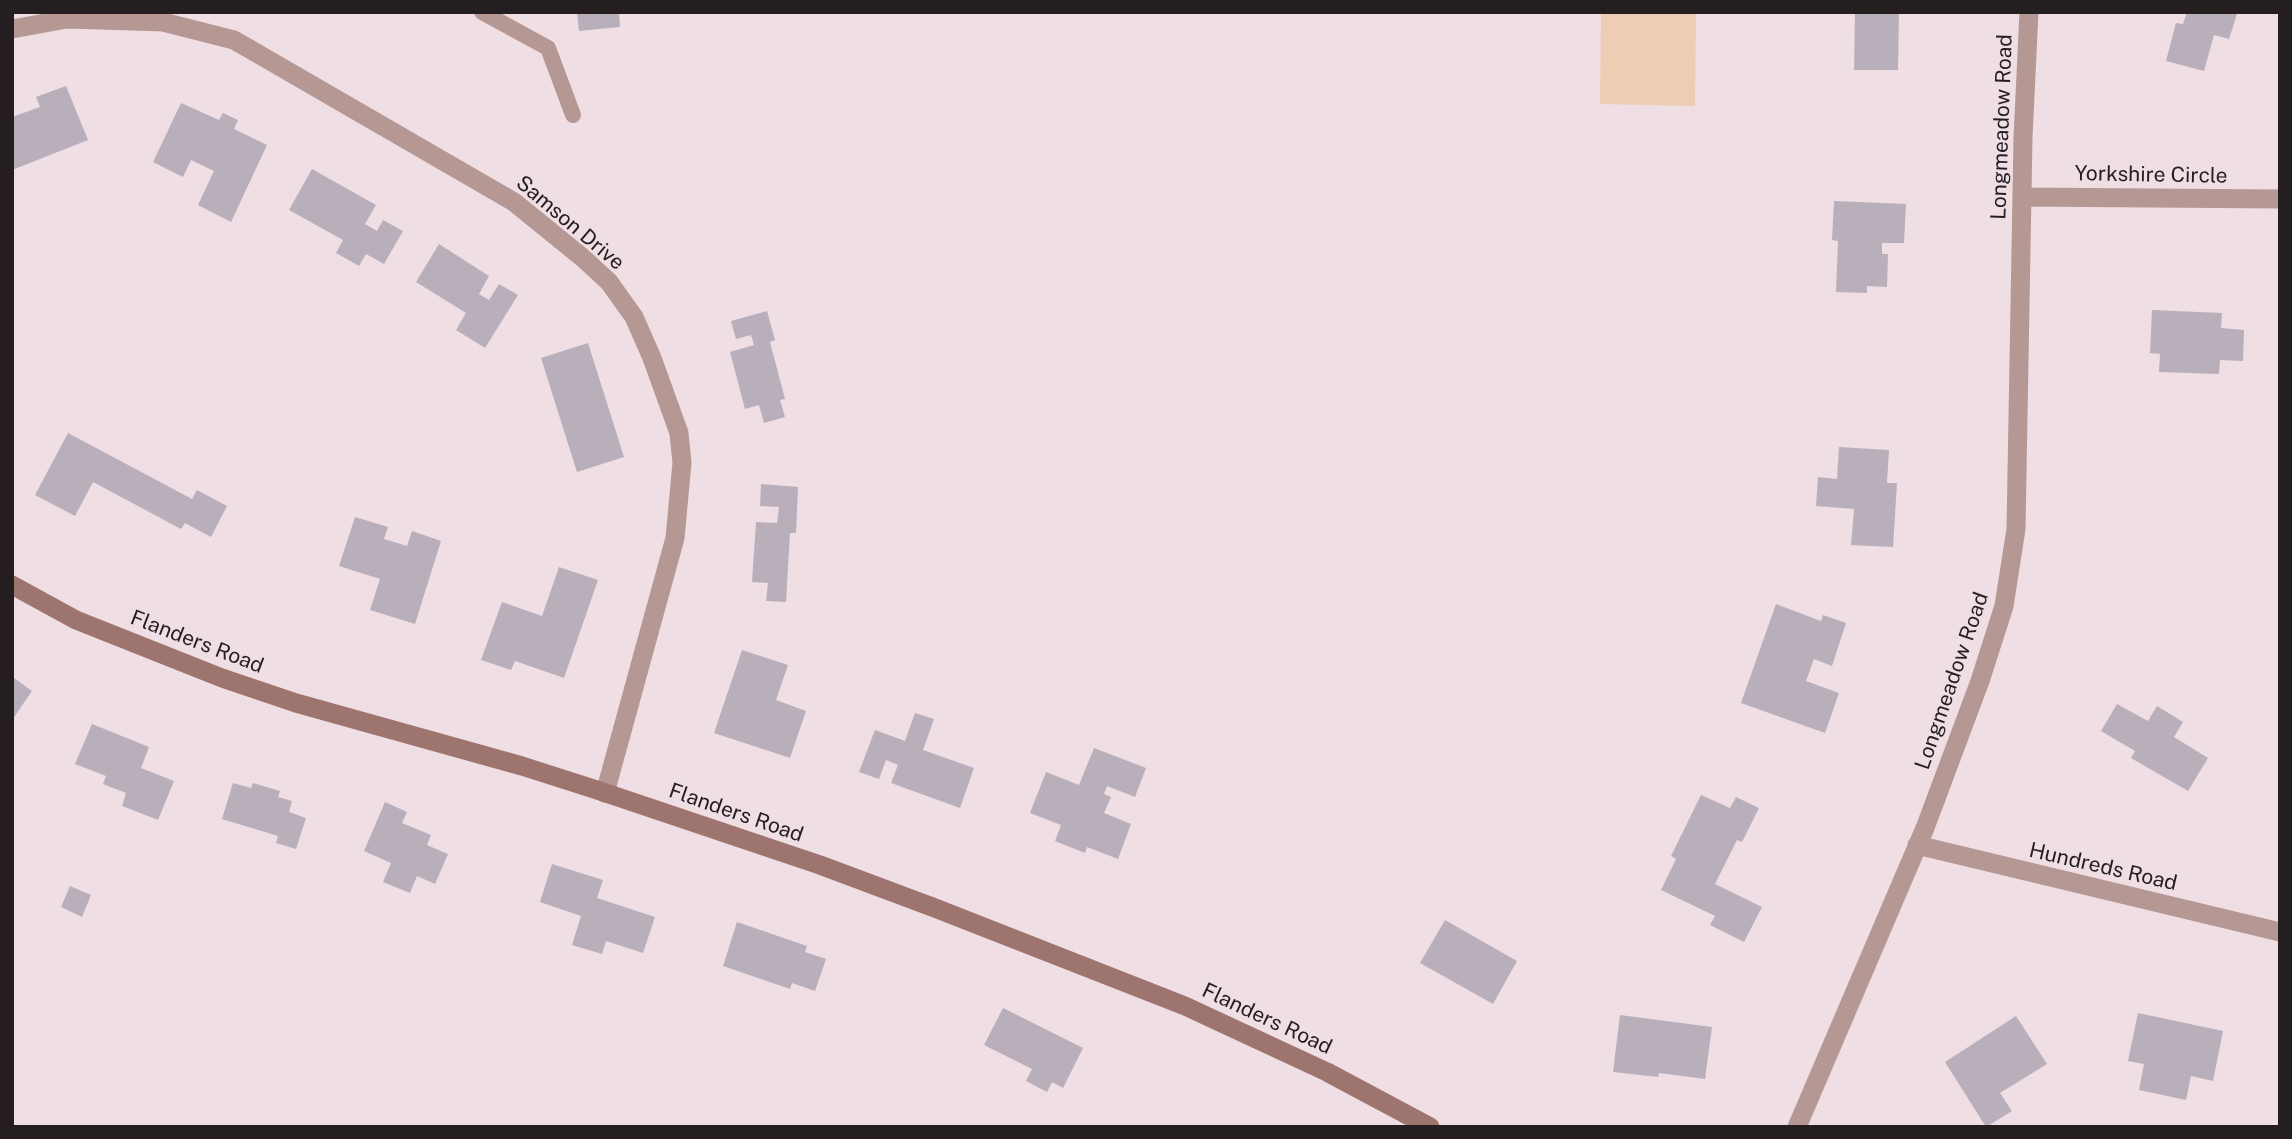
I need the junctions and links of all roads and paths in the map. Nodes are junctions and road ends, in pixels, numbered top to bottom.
1 (482, 12) edge
2 (2029, 12) edge
3 (12, 29) edge
4 (573, 115) dead end
5 (2022, 197) junction
6 (2280, 199) edge
7 (12, 585) edge
8 (605, 793) junction
9 (1917, 845) junction
10 (2280, 932) edge
11 (1430, 1127) edge
12 (1797, 1127) edge

1 - 4 lane
2 - 5 street, Longmeadow Road
3 - 8 street, Samson Drive
5 - 6 street, Yorkshire Circle
5 - 9 street, Longmeadow Road
7 - 8 main road, Flanders Road
8 - 11 main road, Flanders Road
9 - 10 street, Hundreds Road
9 - 12 street, Longmeadow Road

